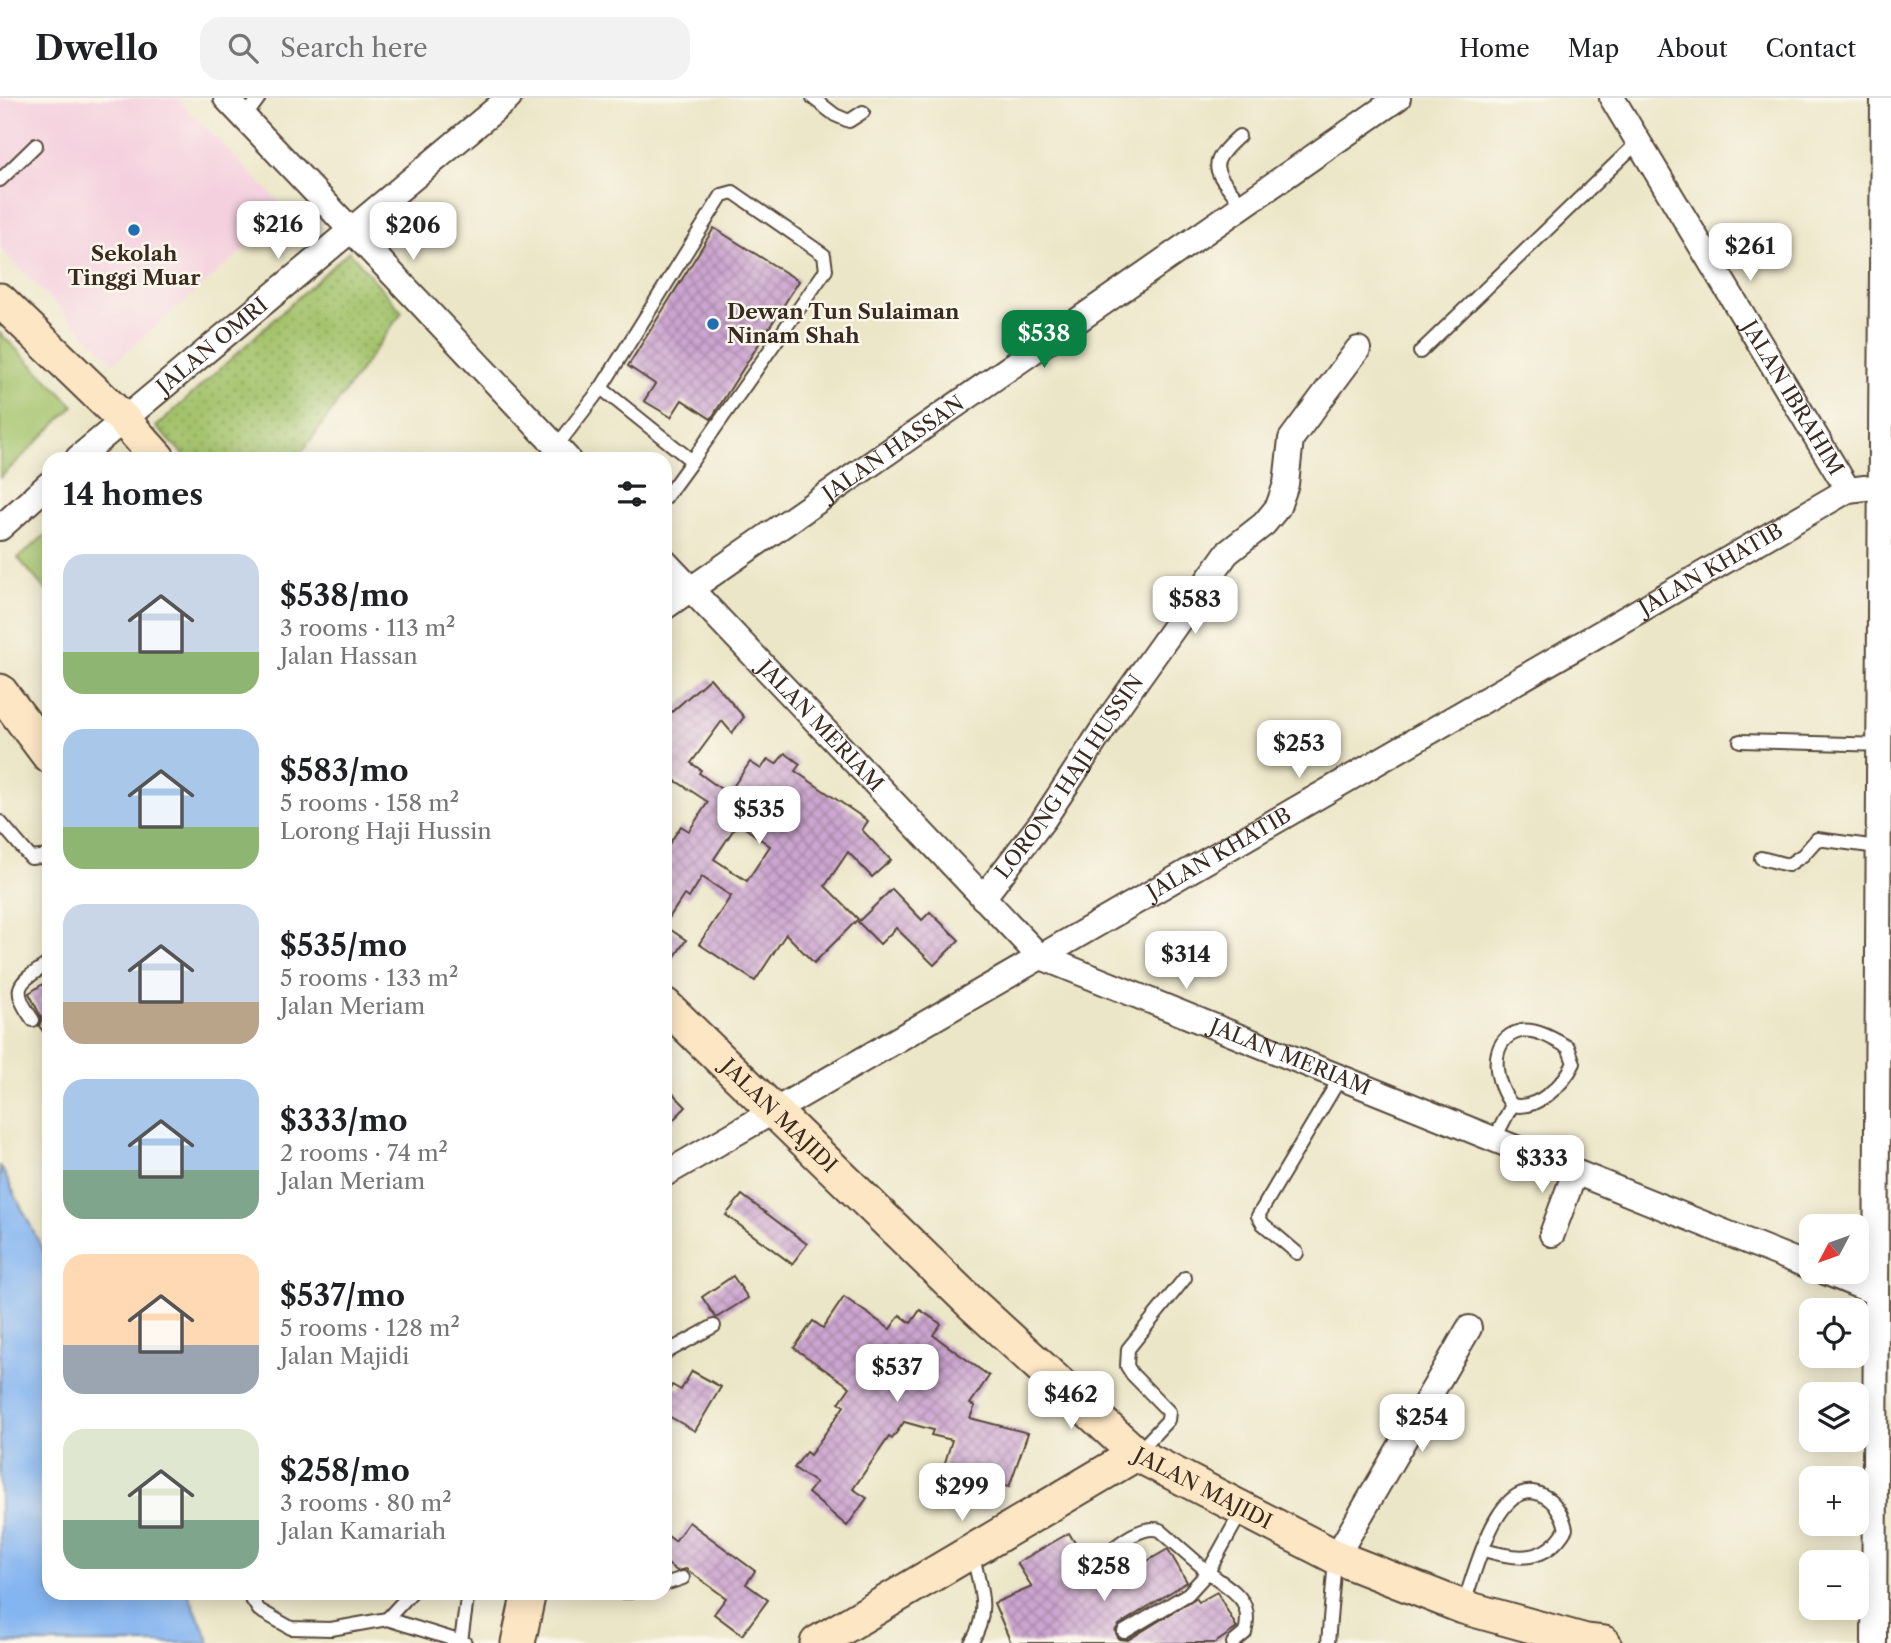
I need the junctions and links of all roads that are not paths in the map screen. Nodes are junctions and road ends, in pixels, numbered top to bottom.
1 (226, 98) edge
2 (509, 98) edge
3 (813, 98) edge
4 (1398, 98) edge
5 (1612, 98) edge
6 (1883, 98) edge
7 (251, 108) edge
8 (863, 112) dead end
9 (1239, 136) dead end
10 (1639, 142) junction
11 (1886, 144) edge
12 (36, 145) dead end
13 (0, 180) edge
14 (1242, 205) junction
15 (352, 230) junction
16 (0, 300) edge
17 (1358, 349) dead end
18 (1420, 352) dead end
19 (601, 388) junction
20 (122, 418) junction
21 (85, 452) edge
22 (153, 452) edge
23 (560, 452) edge
24 (562, 452) edge
25 (692, 461) junction
26 (1883, 474) edge
27 (672, 488) edge
28 (42, 490) edge
29 (1848, 490) junction
30 (0, 528) edge
31 (672, 569) edge
32 (691, 589) junction
33 (672, 602) edge
34 (0, 691) edge
35 (1740, 741) dead end
36 (1885, 745) edge
37 (42, 747) edge
38 (1885, 791) edge
39 (0, 822) edge
40 (1878, 847) junction
41 (42, 857) edge
42 (1760, 858) dead end
43 (983, 898) junction
44 (1039, 956) junction
45 (42, 968) edge
46 (672, 1013) edge
47 (33, 1020) dead end
48 (1340, 1078) junction
49 (1512, 1105) junction
50 (772, 1110) junction
51 (1494, 1140) junction
52 (672, 1170) edge
53 (1575, 1172) junction
54 (1552, 1234) dead end
55 (1297, 1253) dead end
56 (1799, 1262) edge
57 (1185, 1278) dead end
58 (1854, 1284) edge
59 (1876, 1293) junction
60 (714, 1326) dead end
61 (1469, 1328) dead end
62 (672, 1349) edge
63 (1136, 1454) junction
64 (1243, 1509) junction
65 (972, 1549) junction
66 (1484, 1550) junction
67 (1336, 1557) junction
68 (1092, 1565) dead end
69 (1208, 1572) junction
70 (683, 1578) dead end
71 (672, 1582) edge
72 (252, 1600) edge
73 (405, 1600) edge
74 (467, 1600) edge
75 (527, 1600) edge
76 (1463, 1607) junction
77 (387, 1619) junction
78 (1124, 1632) dead end
79 (463, 1642) edge
80 (822, 1642) edge
81 (1592, 1642) edge
82 (517, 1643) edge
83 (971, 1643) edge
84 (1233, 1643) edge
85 (1328, 1643) edge
86 (1874, 1643) edge

1 - 7 street
2 - 15 street, JALAN OMRI
3 - 8 lane
4 - 14 street, JALAN HASSAN
5 - 10 street, JALAN IBRAHIM
6 - 11 street
7 - 15 street
9 - 14 lane
10 - 18 lane
10 - 29 street, JALAN IBRAHIM
11 - 26 street
12 - 13 lane
14 - 32 street, JALAN HASSAN
15 - 20 street, JALAN OMRI
15 - 23 street
16 - 20 street
17 - 43 street, LORONG HAJI HUSSIN
19 - 24 lane
19 - 25 lane
19 - 25 lane
20 - 21 street, JALAN OMRI
20 - 22 street
25 - 27 lane
26 - 29 street, JALAN IBRAHIM
26 - 36 street
28 - 30 street
29 - 44 street, JALAN KHATIB
31 - 32 street, JALAN MERIAM
32 - 33 street, JALAN HASSAN
32 - 43 street, JALAN MERIAM
34 - 37 street
35 - 36 lane
36 - 38 street
38 - 40 street
39 - 41 lane
40 - 42 lane
40 - 59 street
43 - 44 street, JALAN MERIAM
44 - 48 street, JALAN MERIAM
44 - 50 street, JALAN KHATIB
45 - 47 lane
46 - 50 street, JALAN MAJIDI
48 - 51 street, JALAN MERIAM
48 - 55 lane
49 - 49 lane
49 - 51 lane
50 - 52 street, JALAN KHATIB
50 - 63 street, JALAN MAJIDI
51 - 53 street, JALAN MERIAM
53 - 54 street
53 - 56 street, JALAN MERIAM
57 - 63 lane
58 - 59 street
59 - 86 street
60 - 62 lane
61 - 67 street
63 - 64 street, JALAN MAJIDI
63 - 65 street
64 - 67 street, JALAN MAJIDI
64 - 69 lane
65 - 80 street
65 - 83 lane
66 - 66 lane
66 - 76 lane
67 - 76 street, JALAN MAJIDI
67 - 85 lane
68 - 69 lane
69 - 78 lane
69 - 84 lane
70 - 71 lane
72 - 77 lane
73 - 77 lane
74 - 79 lane
75 - 82 street
76 - 81 street, JALAN MAJIDI
77 - 79 lane

